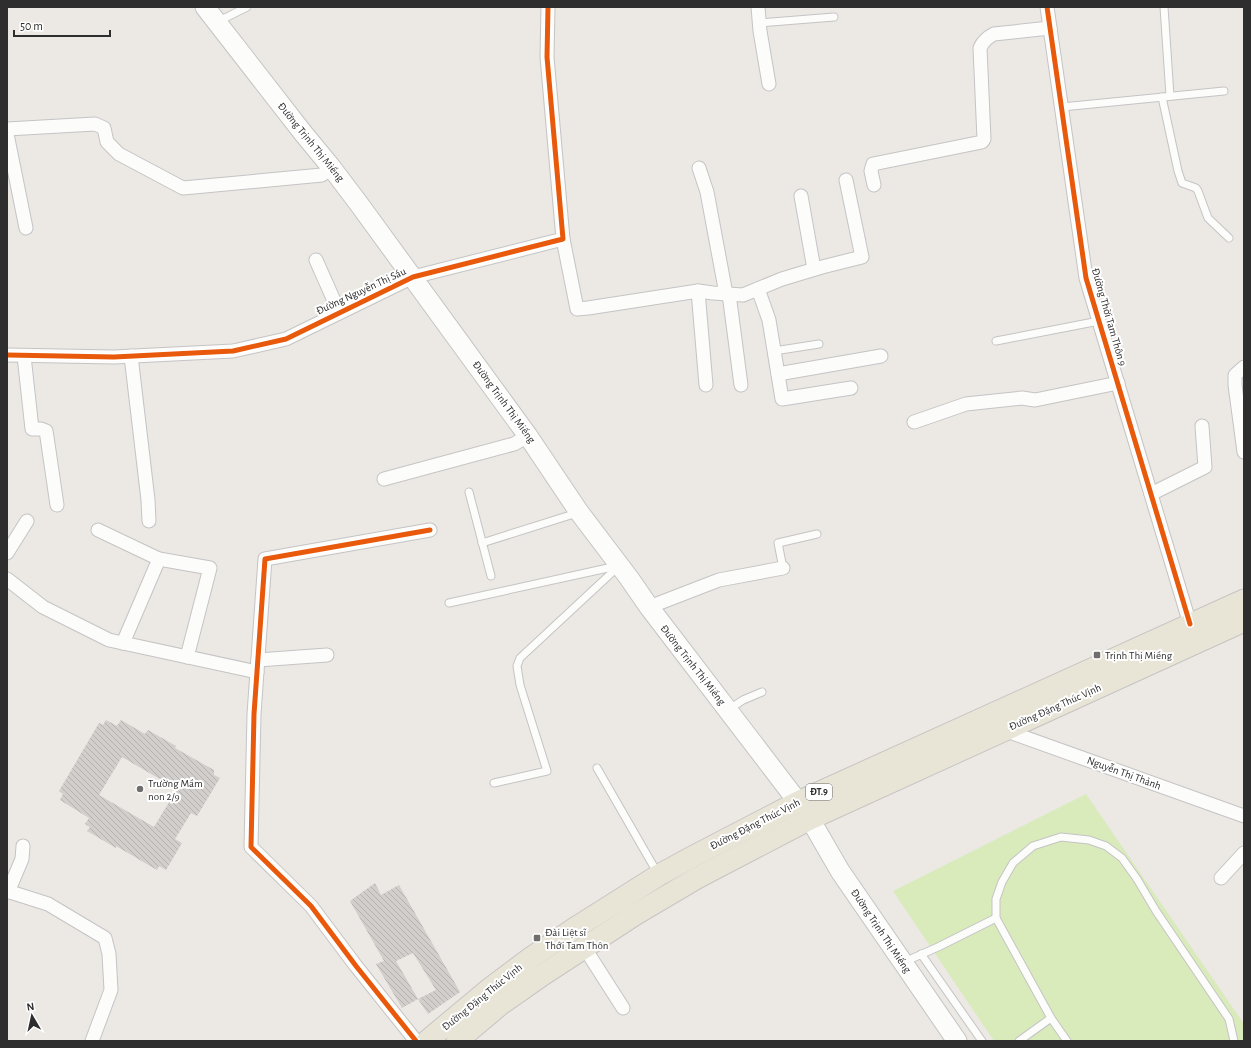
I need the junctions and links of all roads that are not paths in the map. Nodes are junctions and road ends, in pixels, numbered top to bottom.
1 (205, 7) edge
2 (247, 7) edge
3 (548, 7) edge
4 (758, 7) edge
5 (1047, 7) edge
6 (1164, 7) edge
7 (834, 16) dead end
8 (217, 22) junction
9 (759, 23) junction
10 (1050, 28) junction
11 (769, 84) dead end
12 (1224, 91) dead end
13 (1170, 96) junction
14 (1162, 97) junction
15 (1062, 107) junction
16 (7, 129) edge
17 (7, 134) edge
18 (331, 167) junction
19 (699, 168) dead end
20 (846, 180) dead end
21 (874, 185) dead end
22 (801, 196) dead end
23 (7, 199) edge
24 (20, 200) junction
25 (26, 228) dead end
26 (1229, 238) dead end
27 (564, 239) junction
28 (316, 260) dead end
29 (814, 269) junction
30 (413, 277) junction
31 (758, 289) junction
32 (698, 290) junction
33 (728, 294) junction
34 (339, 312) junction
35 (1099, 321) junction
36 (996, 341) dead end
37 (819, 344) dead end
38 (774, 351) junction
39 (7, 355) edge
40 (24, 356) junction
41 (131, 356) junction
42 (880, 356) dead end
43 (1244, 367) edge
44 (778, 374) junction
45 (1118, 383) junction
46 (706, 385) dead end
47 (741, 385) dead end
48 (851, 388) dead end
49 (914, 422) dead end
50 (1202, 426) dead end
51 (528, 436) junction
52 (1244, 452) edge
53 (384, 479) dead end
54 (469, 492) dead end
55 (1151, 494) junction
56 (57, 505) dead end
57 (579, 512) junction
58 (27, 521) dead end
59 (149, 521) dead end
60 (98, 530) dead end
61 (430, 530) dead end
62 (817, 534) dead end
63 (482, 543) junction
64 (7, 553) edge
65 (159, 559) junction
66 (620, 566) junction
67 (784, 568) joint
68 (491, 576) dead end
69 (7, 579) edge
70 (1244, 600) edge
71 (449, 603) dead end
72 (649, 607) junction
73 (1244, 621) edge
74 (1190, 624) junction
75 (122, 643) junction
76 (327, 655) dead end
77 (188, 657) junction
78 (257, 666) junction
79 (762, 692) dead end
80 (728, 710) junction
81 (1004, 730) junction
82 (597, 768) dead end
83 (494, 783) dead end
84 (798, 802) junction
85 (1244, 816) edge
86 (810, 819) junction
87 (23, 846) dead end
88 (1244, 853) edge
89 (659, 875) junction
90 (1221, 878) dead end
91 (8, 891) edge
92 (996, 918) junction
93 (584, 947) junction
94 (921, 954) junction
95 (902, 962) junction
96 (623, 1008) dead end
97 (1051, 1018) junction
98 (92, 1041) edge
99 (416, 1041) edge
100 (427, 1041) edge
101 (457, 1041) edge
102 (957, 1041) edge
103 (982, 1041) edge
104 (1019, 1041) edge
105 (1066, 1041) edge
106 (1234, 1041) edge

1 - 8 main road, Đường Trịnh Thị Miếng
2 - 8 lane
3 - 27 street
4 - 9 street
5 - 10 street, Đường Thời Tam Thôn 9
6 - 13 lane
7 - 9 lane
8 - 18 main road, Đường Trịnh Thị Miếng
9 - 11 street
10 - 15 street, Đường Thời Tam Thôn 9
10 - 21 street
12 - 13 lane
13 - 14 lane
14 - 15 lane
14 - 26 lane
15 - 35 street, Đường Thời Tam Thôn 9
16 - 18 street
17 - 24 street
18 - 30 main road, Đường Trịnh Thị Miếng
19 - 33 street
20 - 29 street
22 - 29 street
23 - 24 street
24 - 25 street
27 - 30 street, Đường Nguyễn Thị Sáu
27 - 32 street
28 - 34 street
29 - 31 street
30 - 34 street, Đường Nguyễn Thị Sáu
30 - 51 main road, Đường Trịnh Thị Miếng
31 - 33 street
31 - 38 street
32 - 33 street
32 - 46 street
33 - 47 street
34 - 41 street, Đường Nguyễn Thị Sáu
35 - 36 lane
35 - 45 street, Đường Thời Tam Thôn 9
37 - 38 lane
38 - 44 street
39 - 40 street, Đường Nguyễn Thị Sáu
40 - 41 street, Đường Nguyễn Thị Sáu
40 - 56 street
41 - 59 street
42 - 44 street
43 - 52 street
44 - 48 street
45 - 49 street
45 - 55 street, Đường Thời Tam Thôn 9
50 - 55 street
51 - 53 street
51 - 57 main road, Đường Trịnh Thị Miếng
54 - 63 lane
55 - 74 street, Đường Thời Tam Thôn 9
57 - 63 lane
57 - 66 main road, Đường Trịnh Thị Miếng
58 - 64 street
60 - 65 street
61 - 78 street
62 - 67 lane
63 - 68 lane
65 - 75 street
65 - 77 street
66 - 71 lane
66 - 72 main road, Đường Trịnh Thị Miếng
66 - 83 lane
67 - 72 street
69 - 75 street
70 - 74 main road, Đường Đặng Thúc Vịnh / ĐT.9
72 - 80 main road, Đường Trịnh Thị Miếng
73 - 81 main road, Đường Đặng Thúc Vịnh / ĐT.9
74 - 84 main road, Đường Đặng Thúc Vịnh / ĐT.9
75 - 77 street
76 - 78 street
77 - 78 street
78 - 99 street
79 - 80 lane
80 - 84 main road, Đường Trịnh Thị Miếng
81 - 85 street, Nguyễn Thị Thảnh
81 - 86 main road, Đường Đặng Thúc Vịnh / ĐT.9
82 - 89 lane
84 - 86 main road
84 - 89 main road, Đường Đặng Thúc Vịnh / ĐT.9
86 - 93 main road, Đường Đặng Thúc Vịnh / ĐT.9
86 - 95 main road, Đường Trịnh Thị Miếng
87 - 91 street
88 - 90 street
89 - 100 main road, Đường Đặng Thúc Vịnh / ĐT.9
91 - 98 street
92 - 94 lane
92 - 97 lane
92 - 106 lane
93 - 96 street
93 - 101 main road, Đường Đặng Thúc Vịnh / ĐT.9
94 - 95 lane
94 - 103 lane
95 - 102 main road, Đường Trịnh Thị Miếng
97 - 104 lane
97 - 105 lane

